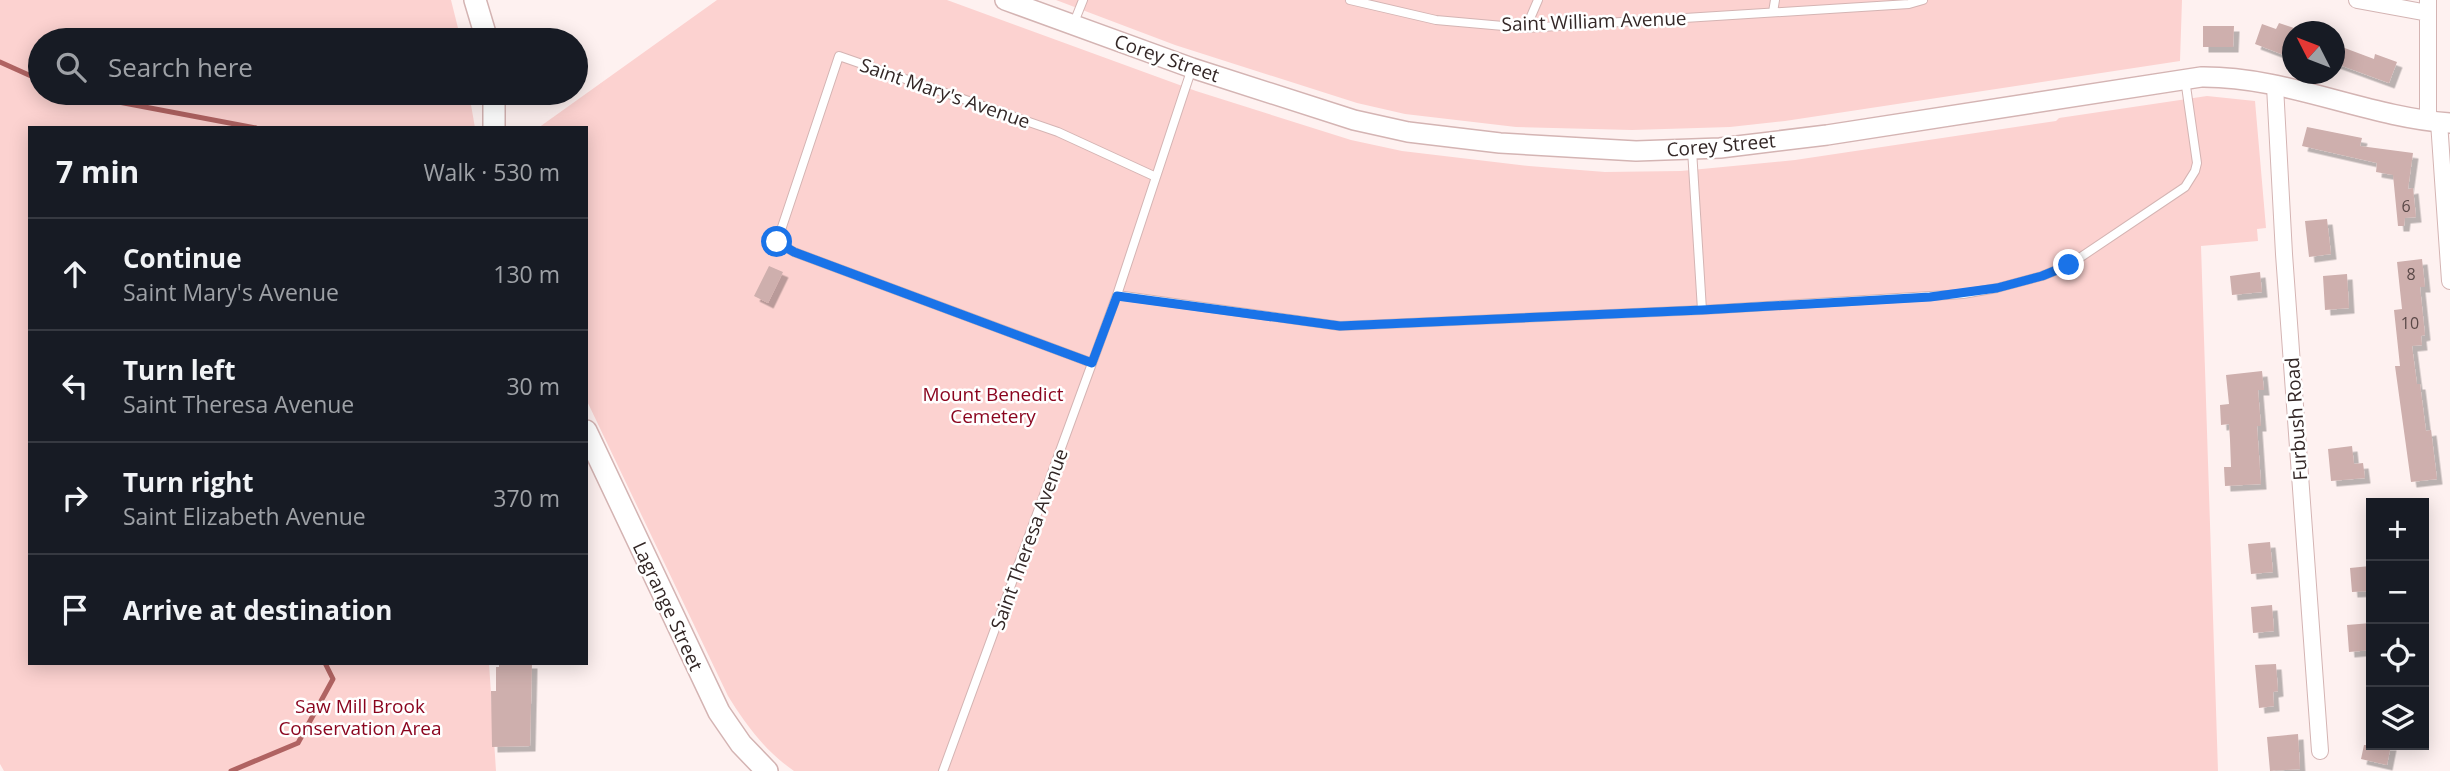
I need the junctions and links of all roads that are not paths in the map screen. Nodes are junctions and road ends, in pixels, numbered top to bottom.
1 (475, 0) edge
2 (1005, 0) edge
3 (1083, 0) edge
4 (1350, 0) edge
5 (1538, 0) edge
6 (1775, 0) edge
7 (1923, 0) edge
8 (2357, 0) edge
9 (2428, 6) edge
10 (1773, 12) junction
11 (1073, 25) junction
12 (483, 28) edge
13 (1526, 28) junction
14 (1192, 68) junction
15 (2185, 79) junction
16 (2275, 86) junction
17 (494, 105) edge
18 (2439, 122) edge
19 (494, 126) edge
20 (1692, 150) junction
21 (1156, 177) junction
22 (2450, 281) edge
23 (1117, 296) junction
24 (1702, 310) junction
25 (1092, 363) junction
26 (588, 435) edge
27 (2320, 751) dead end
28 (767, 771) edge
29 (943, 771) edge

1 - 12 main road
2 - 11 street, Corey Street
3 - 11 lane
4 - 13 lane, Saint William Avenue
5 - 13 lane
6 - 10 lane
7 - 10 lane, Saint William Avenue
8 - 9 street
9 - 18 street
10 - 13 lane, Saint William Avenue
11 - 14 street, Corey Street
14 - 20 street, Corey Street
14 - 21 lane, Saint Theresa Avenue
15 - 16 street, Corey Street
15 - 20 street, Corey Street
15 - 24 lane
16 - 18 street, Corey Street
16 - 27 street, Furbush Road
17 - 19 main road
18 - 22 street
20 - 24 lane
21 - 23 lane, Saint Theresa Avenue
21 - 25 lane, Saint Mary's Avenue
23 - 24 lane
23 - 25 lane, Saint Theresa Avenue
25 - 29 lane, Saint Theresa Avenue
26 - 28 main road, Lagrange Street

